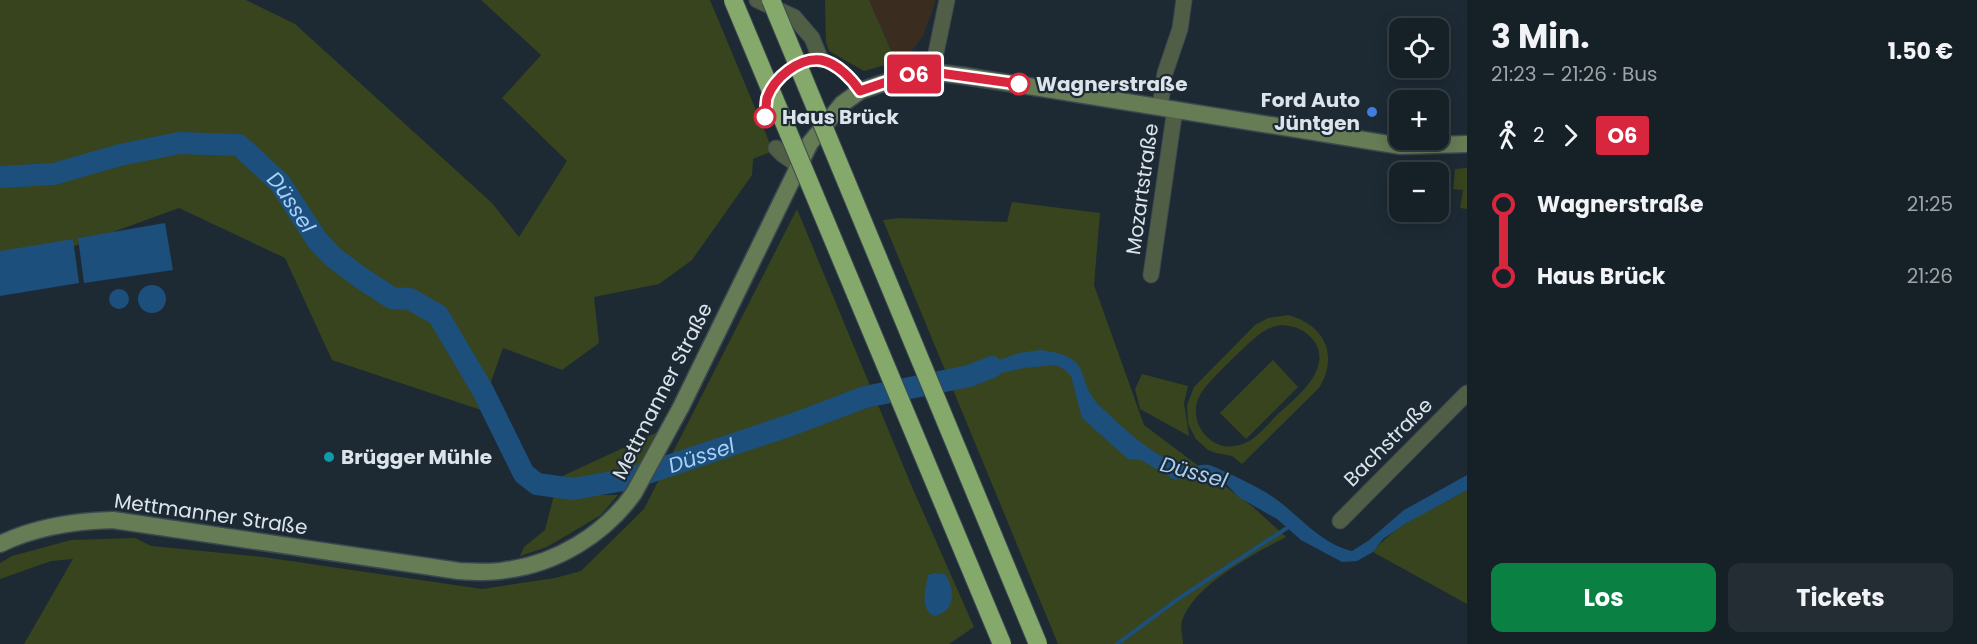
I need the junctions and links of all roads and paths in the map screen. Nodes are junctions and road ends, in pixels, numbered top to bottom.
1 (733, 0) edge
2 (757, 0) edge
3 (771, 0) edge
4 (947, 0) edge
5 (1184, 0) edge
6 (821, 60) dead end
7 (932, 72) junction
8 (1167, 108) junction
9 (1467, 144) edge
10 (776, 147) dead end
11 (798, 165) junction
12 (1151, 275) dead end
13 (1467, 393) edge
14 (1340, 521) dead end
15 (0, 544) edge
16 (1002, 644) edge
17 (1038, 644) edge

1 - 16 highway, bridge
2 - 6 street
3 - 17 highway, bridge
4 - 7 street
5 - 8 street
7 - 8 main road, Mettmanner Straße
7 - 11 main road, Mettmanner Straße
8 - 9 main road, Mettmanner Straße
8 - 12 street, Mozartstraße
10 - 11 street
11 - 15 main road, Mettmanner Straße
13 - 14 street, Bachstraße

